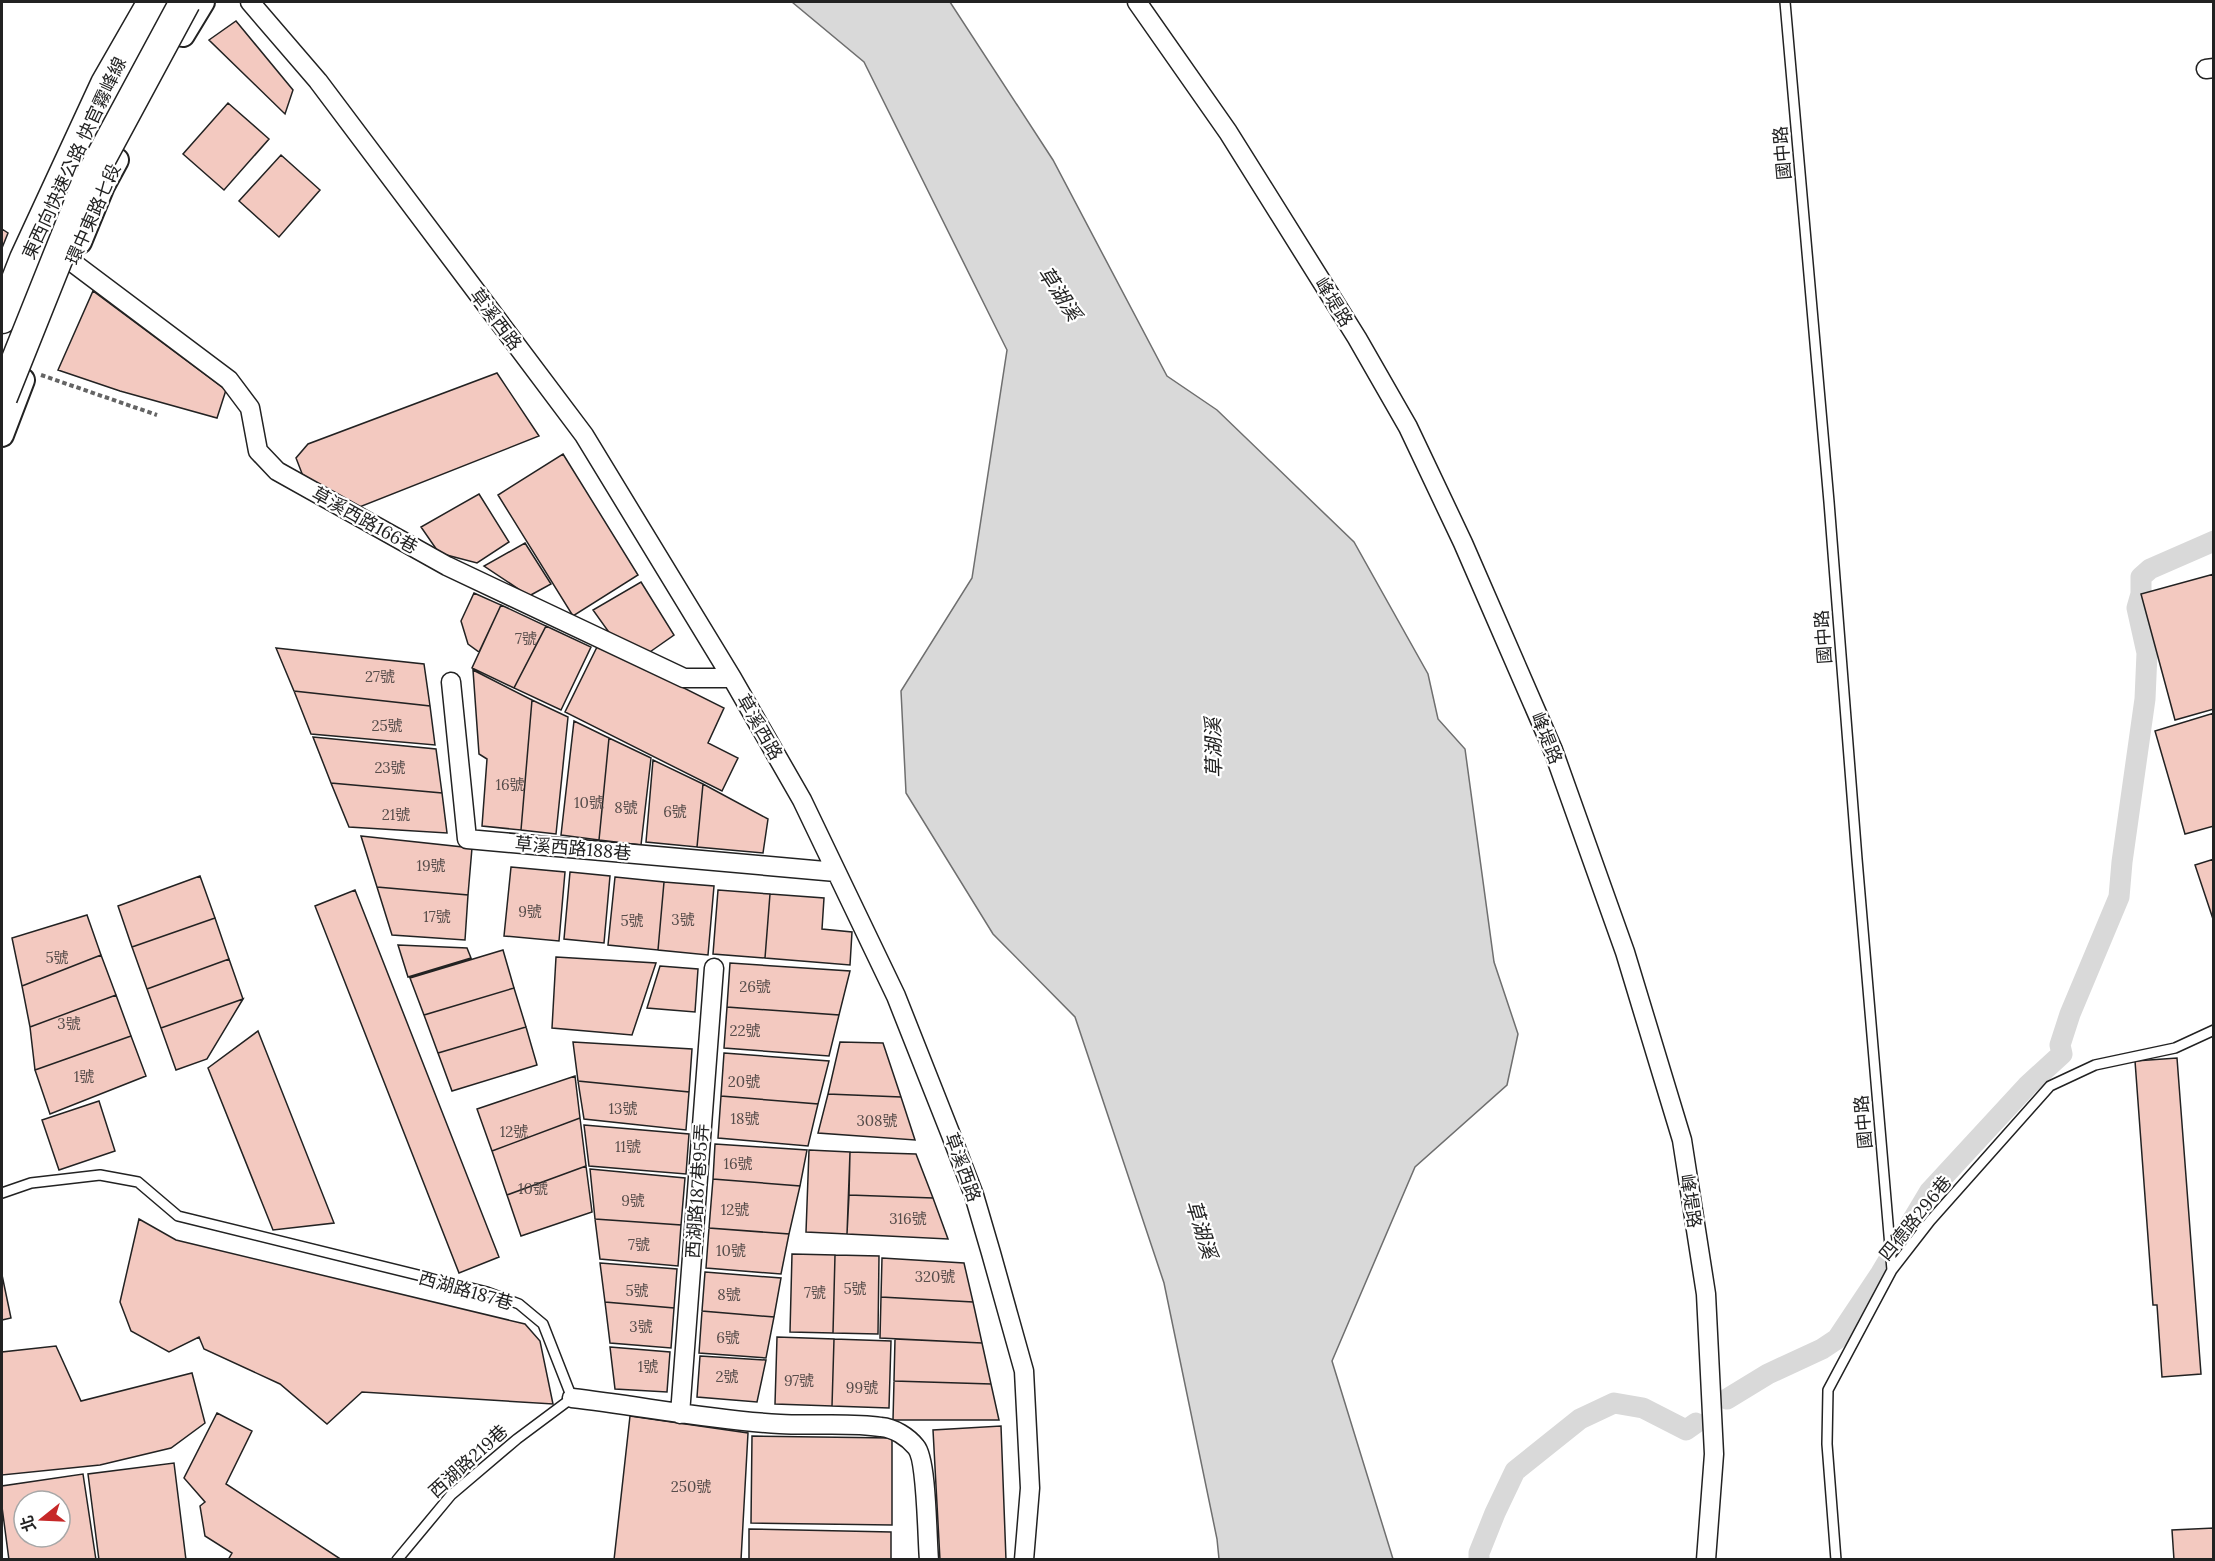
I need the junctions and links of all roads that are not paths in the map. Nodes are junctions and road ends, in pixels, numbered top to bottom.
1 (137, 2) edge
2 (153, 2) edge
3 (185, 2) edge
4 (203, 2) edge
5 (250, 2) edge
6 (1137, 2) edge
7 (1785, 2) edge
8 (72, 262) junction
9 (2, 282) edge
10 (2, 318) edge
11 (2, 361) edge
12 (27, 370) junction
13 (2, 397) edge
14 (2, 435) edge
15 (732, 678) junction
16 (451, 682) dead end
17 (836, 872) junction
18 (714, 968) dead end
19 (2214, 1030) edge
20 (2, 1193) edge
21 (1892, 1270) junction
22 (572, 1398) junction
23 (680, 1414) junction
24 (398, 1560) edge
25 (929, 1560) edge
26 (1024, 1560) edge
27 (1706, 1560) edge
28 (1836, 1560) edge

1 - 9 street
2 - 10 highway, 東西向快速公路 快官霧峰線
3 - 13 highway, 東西向快速公路 快官霧峰線, bridge
4 - 8 street, 環中東路七段
5 - 15 street, 草溪西路
6 - 27 street, 峰堤路
7 - 21 lane, 國中路
8 - 12 street, 環中東路七段
8 - 15 street, 草溪西路166巷
11 - 12 street
12 - 14 street, 環中東路七段
15 - 17 street, 草溪西路
16 - 17 street, 草溪西路188巷
17 - 26 street, 草溪西路
18 - 23 street, 西湖路187巷95弄
19 - 21 lane, 四德路296巷
20 - 22 lane, 西湖路187巷
21 - 28 lane, 四德路296巷
22 - 23 street
22 - 24 lane, 西湖路219巷
23 - 25 street

